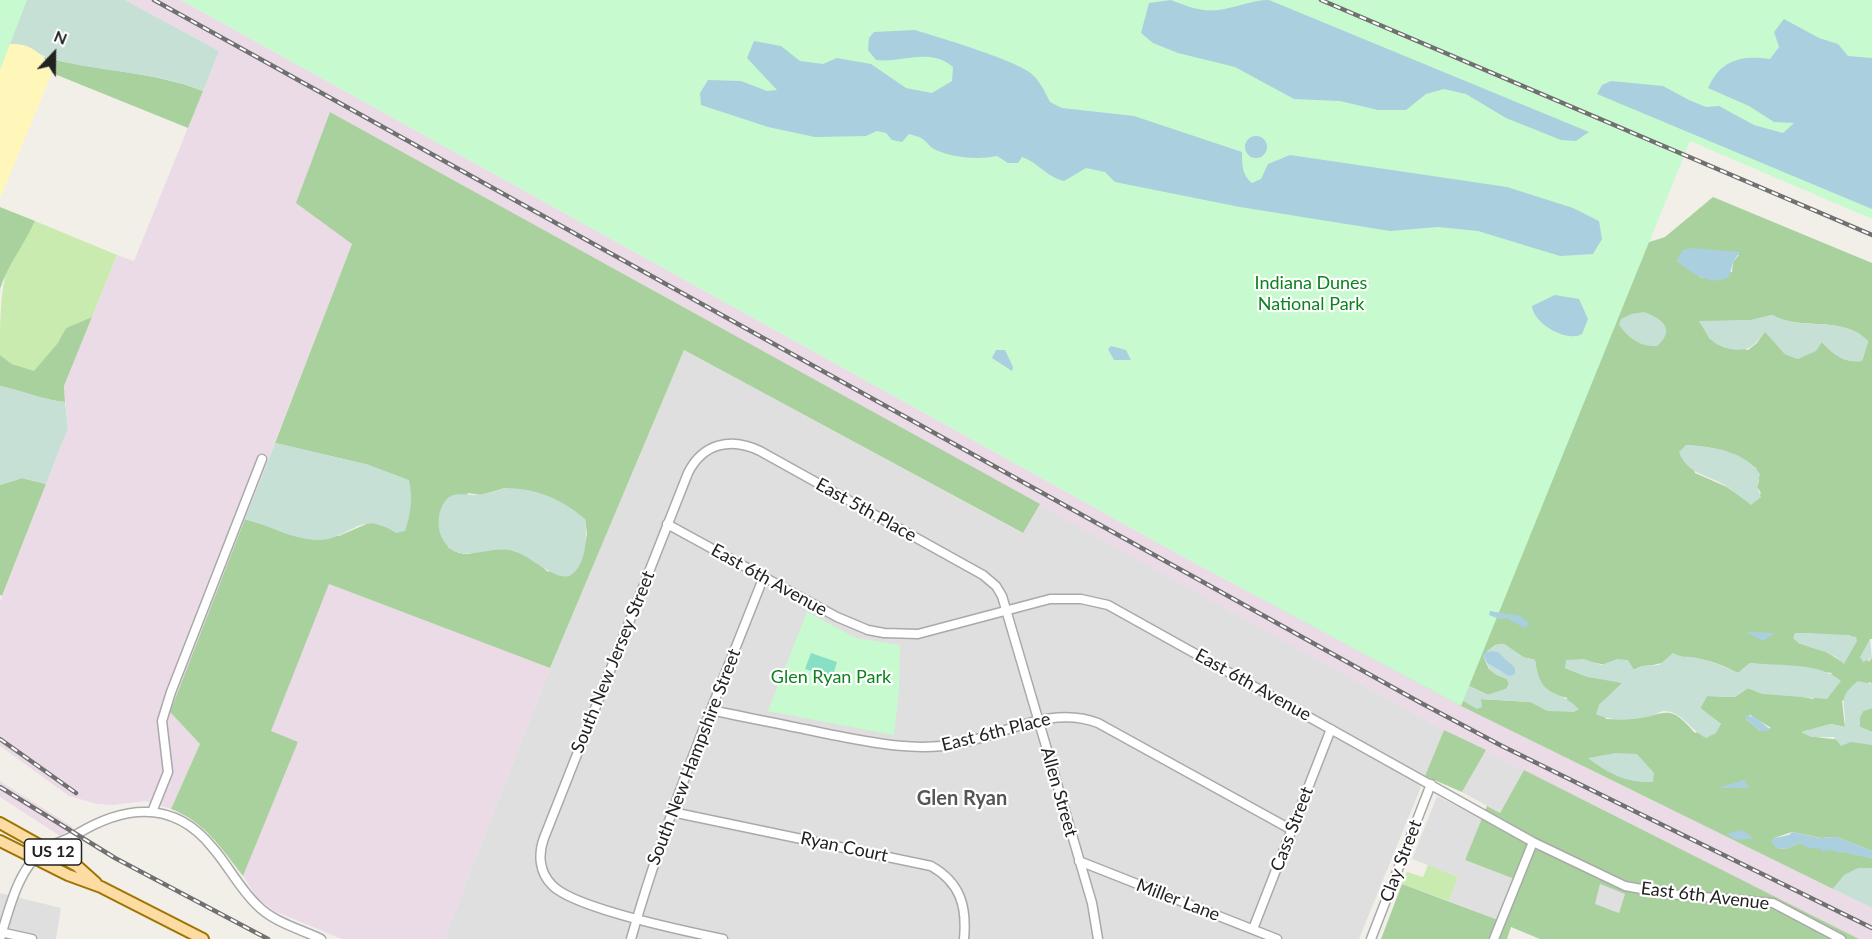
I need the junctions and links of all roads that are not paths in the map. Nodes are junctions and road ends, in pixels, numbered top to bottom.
1 (707, 450) joint
2 (262, 459) dead end
3 (667, 524) junction
4 (764, 576) junction
5 (1005, 611) junction
6 (711, 710) junction
7 (1038, 721) junction
8 (1332, 729) junction
9 (1431, 784) junction
10 (152, 812) junction
11 (672, 812) junction
12 (0, 823) edge
13 (1292, 830) junction
14 (0, 841) edge
15 (1533, 842) junction
16 (46, 848) junction
17 (35, 858) junction
18 (1079, 861) junction
19 (101, 887) junction
20 (637, 918) junction
21 (1253, 929) junction
22 (1, 934) edge
23 (32, 939) edge
24 (203, 939) edge
25 (321, 939) edge
26 (631, 939) edge
27 (723, 939) edge
28 (964, 939) edge
29 (1098, 939) edge
30 (1277, 939) edge
31 (1371, 939) edge
32 (1494, 939) edge
33 (1840, 939) edge

1 - 3 street, South New Jersey Street
1 - 5 street, East 5th Place
2 - 10 street
3 - 4 street, East 6th Avenue
3 - 20 street, South New Jersey Street
4 - 5 street, East 6th Avenue
4 - 6 street, South New Hampshire Street
5 - 7 street, Allen Street
5 - 8 street, East 6th Avenue
6 - 7 street, East 6th Place
6 - 11 street, South New Hampshire Street
7 - 13 street, East 6th Place
7 - 18 street, Allen Street
8 - 9 street, East 6th Avenue
8 - 13 street, Cass Street
9 - 15 street, East 6th Avenue
9 - 31 street, Clay Street
10 - 16 street
10 - 25 street
11 - 20 street, South New Hampshire Street
11 - 28 street, Ryan Court
12 - 16 main road, US 12
13 - 21 street, Cass Street
14 - 17 main road, US 12
15 - 32 street
15 - 33 street, East 6th Avenue
16 - 17 street
16 - 19 main road, US 12
17 - 19 main road, US 12
17 - 22 street
18 - 21 street, Miller Lane
18 - 29 street, Allen Street
19 - 24 main road, US 12
20 - 26 street, South New Hampshire Street
20 - 27 street
21 - 30 street, Miller Lane
22 - 23 street

